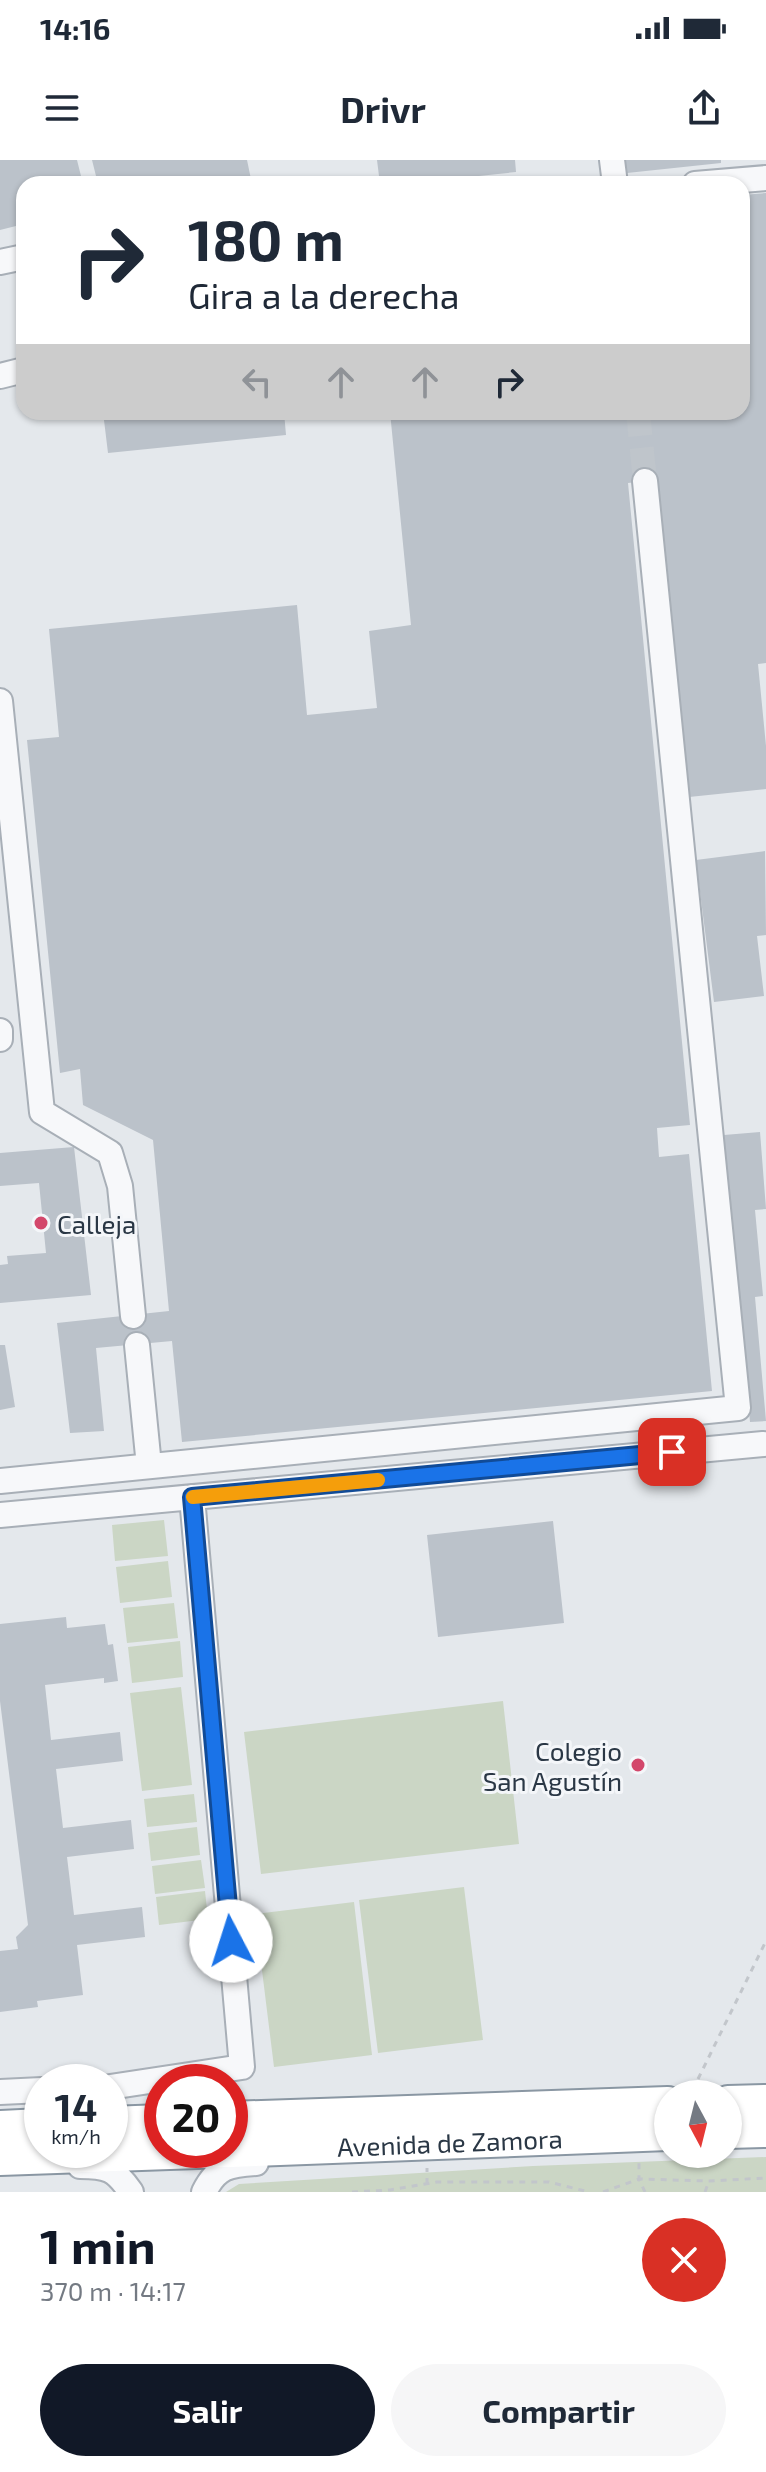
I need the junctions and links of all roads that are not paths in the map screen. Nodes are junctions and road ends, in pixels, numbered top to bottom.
1 (645, 481) tunnel mouth
2 (0, 701) edge
3 (0, 1031) edge
4 (0, 1039) edge
5 (133, 1316) dead end
6 (137, 1345) dead end
7 (763, 1444) dead end
8 (149, 1466) junction
9 (0, 1481) edge
10 (192, 1497) junction
11 (0, 1515) edge
12 (128, 2084) edge
13 (24, 2091) edge
14 (0, 2092) edge
15 (766, 2102) edge
16 (742, 2103) edge
17 (654, 2104) edge
18 (248, 2118) edge
19 (766, 2130) edge
20 (742, 2131) edge
21 (24, 2136) edge
22 (653, 2141) edge
23 (458, 2143) junction
24 (2, 2148) edge
25 (144, 2149) edge
26 (248, 2149) edge
27 (131, 2192) edge
28 (204, 2192) edge

1 - 8 street
2 - 5 street
3 - 4 street
6 - 8 street
7 - 10 street
8 - 9 street
10 - 11 street
10 - 12 street
13 - 14 street
15 - 16 highway
17 - 18 highway, Avenida de Zamora
19 - 20 highway
21 - 24 highway
22 - 23 highway, Avenida de Zamora
23 - 26 highway, Avenida de Zamora
23 - 28 street
24 - 25 highway, Avenida de Zamora
24 - 27 street

